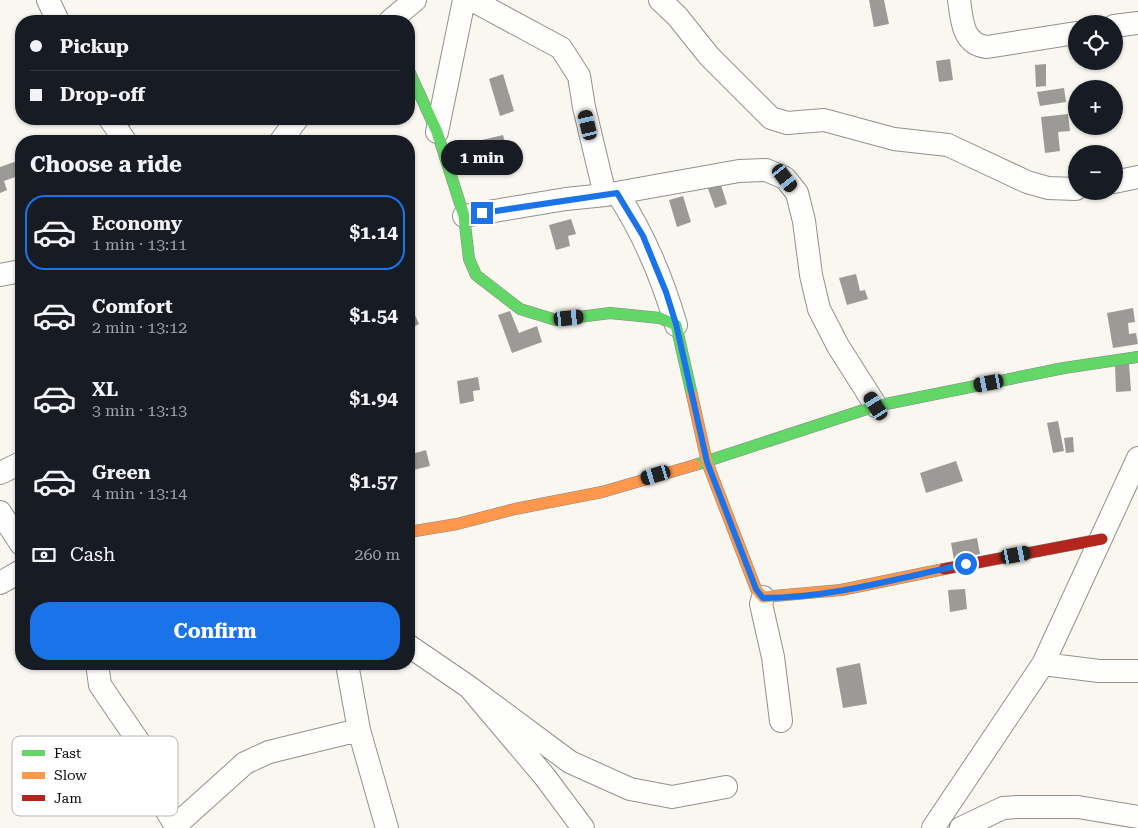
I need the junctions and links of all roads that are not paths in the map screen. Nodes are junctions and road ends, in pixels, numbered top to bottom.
1 (48, 0) edge
2 (415, 0) edge
3 (464, 0) edge
4 (472, 0) edge
5 (660, 0) edge
6 (959, 0) edge
7 (55, 15) edge
8 (397, 15) edge
9 (1138, 22) edge
10 (1123, 24) edge
11 (1068, 34) edge
12 (415, 84) edge
13 (437, 132) junction
14 (1138, 177) edge
15 (1123, 180) edge
16 (1068, 188) edge
17 (611, 194) junction
18 (464, 216) junction
19 (15, 272) edge
20 (0, 275) edge
21 (676, 324) junction
22 (1138, 357) edge
23 (876, 406) junction
24 (1138, 458) edge
25 (707, 462) junction
26 (15, 466) edge
27 (0, 473) edge
28 (0, 512) edge
29 (415, 531) edge
30 (15, 535) edge
31 (1102, 538) junction
32 (15, 574) edge
33 (0, 583) edge
34 (763, 598) junction
35 (415, 650) edge
36 (1043, 664) junction
37 (98, 670) edge
38 (348, 670) edge
39 (1138, 671) edge
40 (469, 687) junction
41 (781, 720) dead end
42 (359, 730) junction
43 (135, 736) edge
44 (726, 787) dead end
45 (1138, 817) edge
46 (174, 826) edge
47 (387, 828) edge
48 (583, 828) edge
49 (933, 828) edge
50 (961, 828) edge

1 - 7 street
2 - 8 street
3 - 13 street
4 - 17 street
5 - 16 street
6 - 11 street
9 - 10 street
12 - 13 street
13 - 18 street
14 - 15 street
17 - 18 street
17 - 21 street
17 - 23 street
18 - 21 street
19 - 20 street
21 - 25 street
22 - 23 street
23 - 25 street
24 - 31 street
25 - 29 street
25 - 34 street
26 - 27 street
28 - 30 street
31 - 34 street
31 - 36 street
32 - 33 street
34 - 41 street
35 - 40 street
36 - 39 street
36 - 49 street
37 - 43 street
38 - 42 street
40 - 44 street
40 - 48 street
42 - 46 street
42 - 47 street
45 - 50 street

